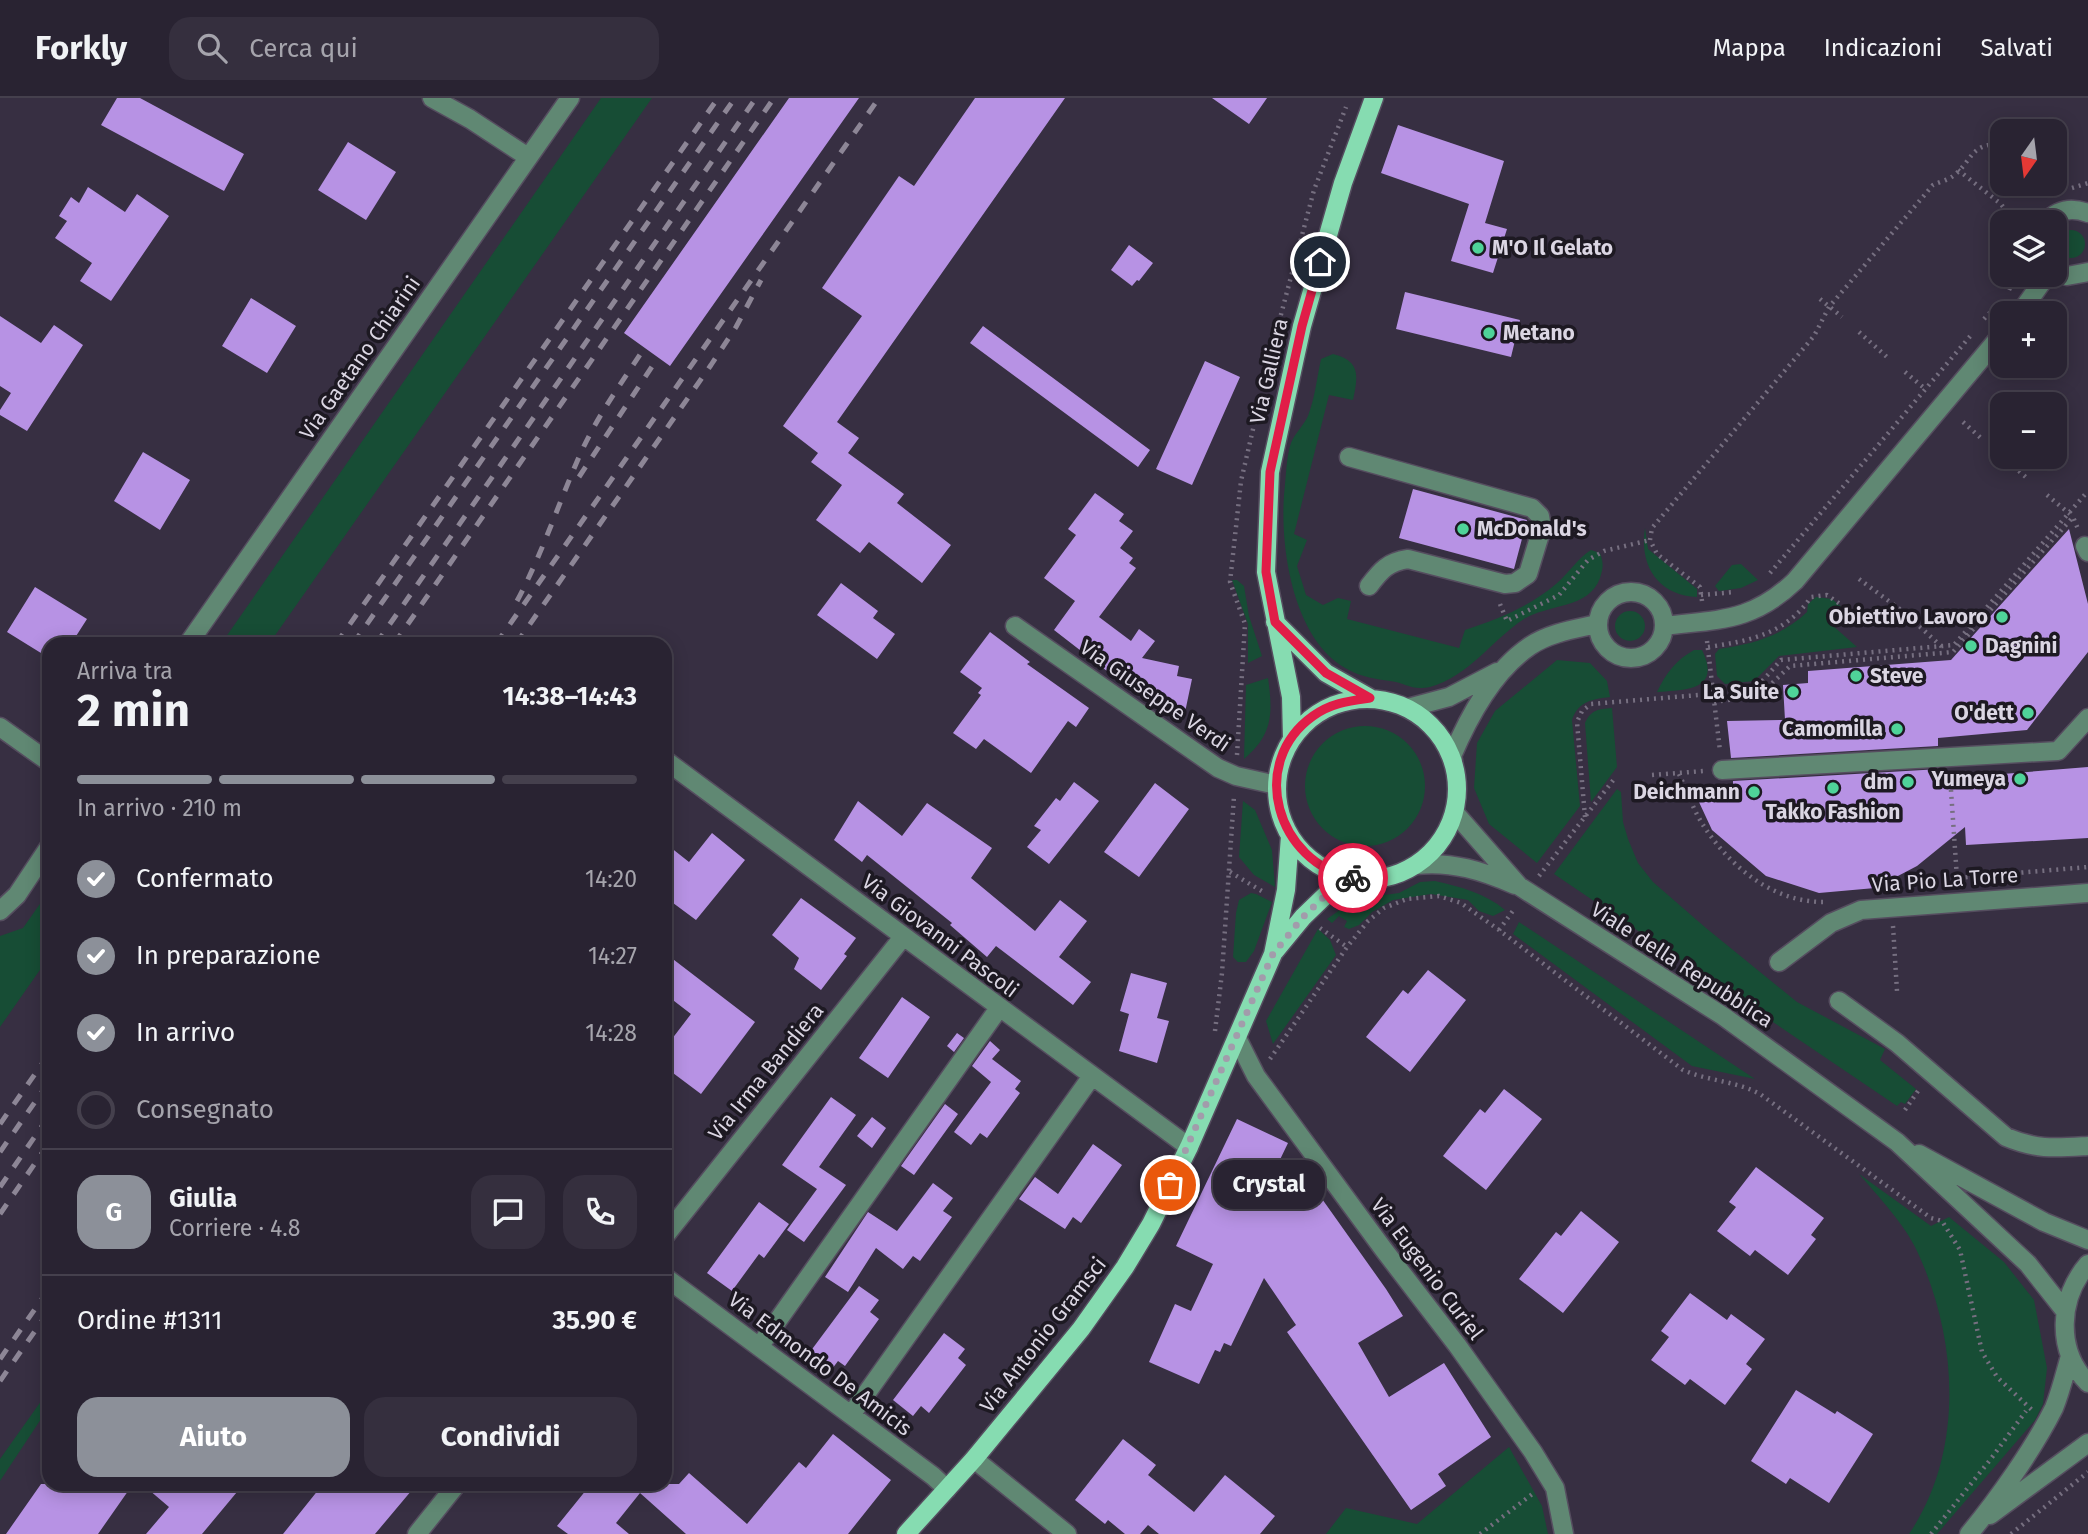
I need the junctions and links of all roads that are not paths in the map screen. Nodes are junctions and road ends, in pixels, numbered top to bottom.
1 (432, 98) edge
2 (570, 98) edge
3 (1374, 98) edge
4 (528, 157) junction
5 (2067, 210) edge
6 (2088, 214) edge
7 (2088, 272) edge
8 (2067, 276) edge
9 (1990, 348) edge
10 (1349, 457) dead end
11 (1369, 586) dead end
12 (1275, 622) junction
13 (1597, 624) junction
14 (1015, 626) dead end
15 (1664, 626) junction
16 (193, 637) edge
17 (1506, 667) junction
18 (1370, 698) junction
19 (1408, 708) junction
20 (2088, 718) edge
21 (0, 727) edge
22 (1292, 738) junction
23 (42, 757) edge
24 (1453, 760) junction
25 (672, 765) edge
26 (1722, 770) road end
27 (1276, 785) junction
28 (1455, 813) junction
29 (1290, 836) junction
30 (42, 858) edge
31 (1416, 866) junction
32 (1357, 879) junction
33 (1519, 886) junction
34 (2088, 893) edge
35 (0, 911) edge
36 (903, 937) junction
37 (1273, 954) junction
38 (1779, 962) dead end
39 (1839, 1001) dead end
40 (999, 1008) junction
41 (1237, 1038) junction
42 (1091, 1076) junction
43 (1897, 1142) junction
44 (2088, 1146) edge
45 (1188, 1147) junction
46 (672, 1227) edge
47 (2088, 1240) edge
48 (2088, 1264) edge
49 (672, 1282) edge
50 (2065, 1311) junction
51 (759, 1347) junction
52 (2070, 1356) junction
53 (2088, 1383) edge
54 (851, 1415) junction
55 (2088, 1443) edge
56 (974, 1459) junction
57 (947, 1489) junction
58 (451, 1491) edge
59 (1972, 1530) edge
60 (417, 1534) edge
61 (906, 1534) edge
62 (1067, 1534) edge
63 (1563, 1534) edge

1 - 4 street
2 - 4 street, Via Gaetano Chiarini
3 - 12 main road, Via Galliera
4 - 16 street, Via Gaetano Chiarini
5 - 6 street
7 - 8 street
9 - 15 street
10 - 11 street
12 - 18 main road
12 - 22 main road, Via Galliera
13 - 15 street
13 - 15 street
13 - 17 street
14 - 27 street, Via Giuseppe Verdi
17 - 19 street
17 - 24 street
18 - 19 main road
18 - 22 main road
19 - 24 main road
20 - 26 street
21 - 23 street
22 - 27 main road
24 - 28 main road
25 - 36 street, Via Giovanni Pascoli
27 - 29 main road
28 - 31 main road
28 - 33 street, Viale della Repubblica
29 - 32 main road
29 - 37 main road, Via Antonio Gramsci
30 - 35 street
31 - 32 main road
31 - 33 street
32 - 37 main road, Via Antonio Gramsci
33 - 43 street, Viale della Repubblica
34 - 38 street, Via Pio La Torre
36 - 40 street, Via Giovanni Pascoli
36 - 46 street, Via Irma Bandiera
37 - 41 main road, Via Antonio Gramsci
39 - 44 street
40 - 42 street, Via Giovanni Pascoli
40 - 51 street
41 - 45 main road, Via Antonio Gramsci
41 - 63 street, Via Eugenio Curiel
42 - 45 street, Via Giovanni Pascoli
42 - 54 street
43 - 47 street, Viale della Repubblica
43 - 50 street, Viale della Repubblica
45 - 56 main road, Via Antonio Gramsci
48 - 50 street
49 - 51 street, Via Edmondo De Amicis
50 - 52 street
51 - 54 street, Via Edmondo De Amicis
52 - 53 street
52 - 59 street
54 - 57 street, Via Edmondo De Amicis
55 - 59 street
56 - 57 main road, Via Antonio Gramsci
56 - 62 street
57 - 61 main road, Via Antonio Gramsci
58 - 60 street

